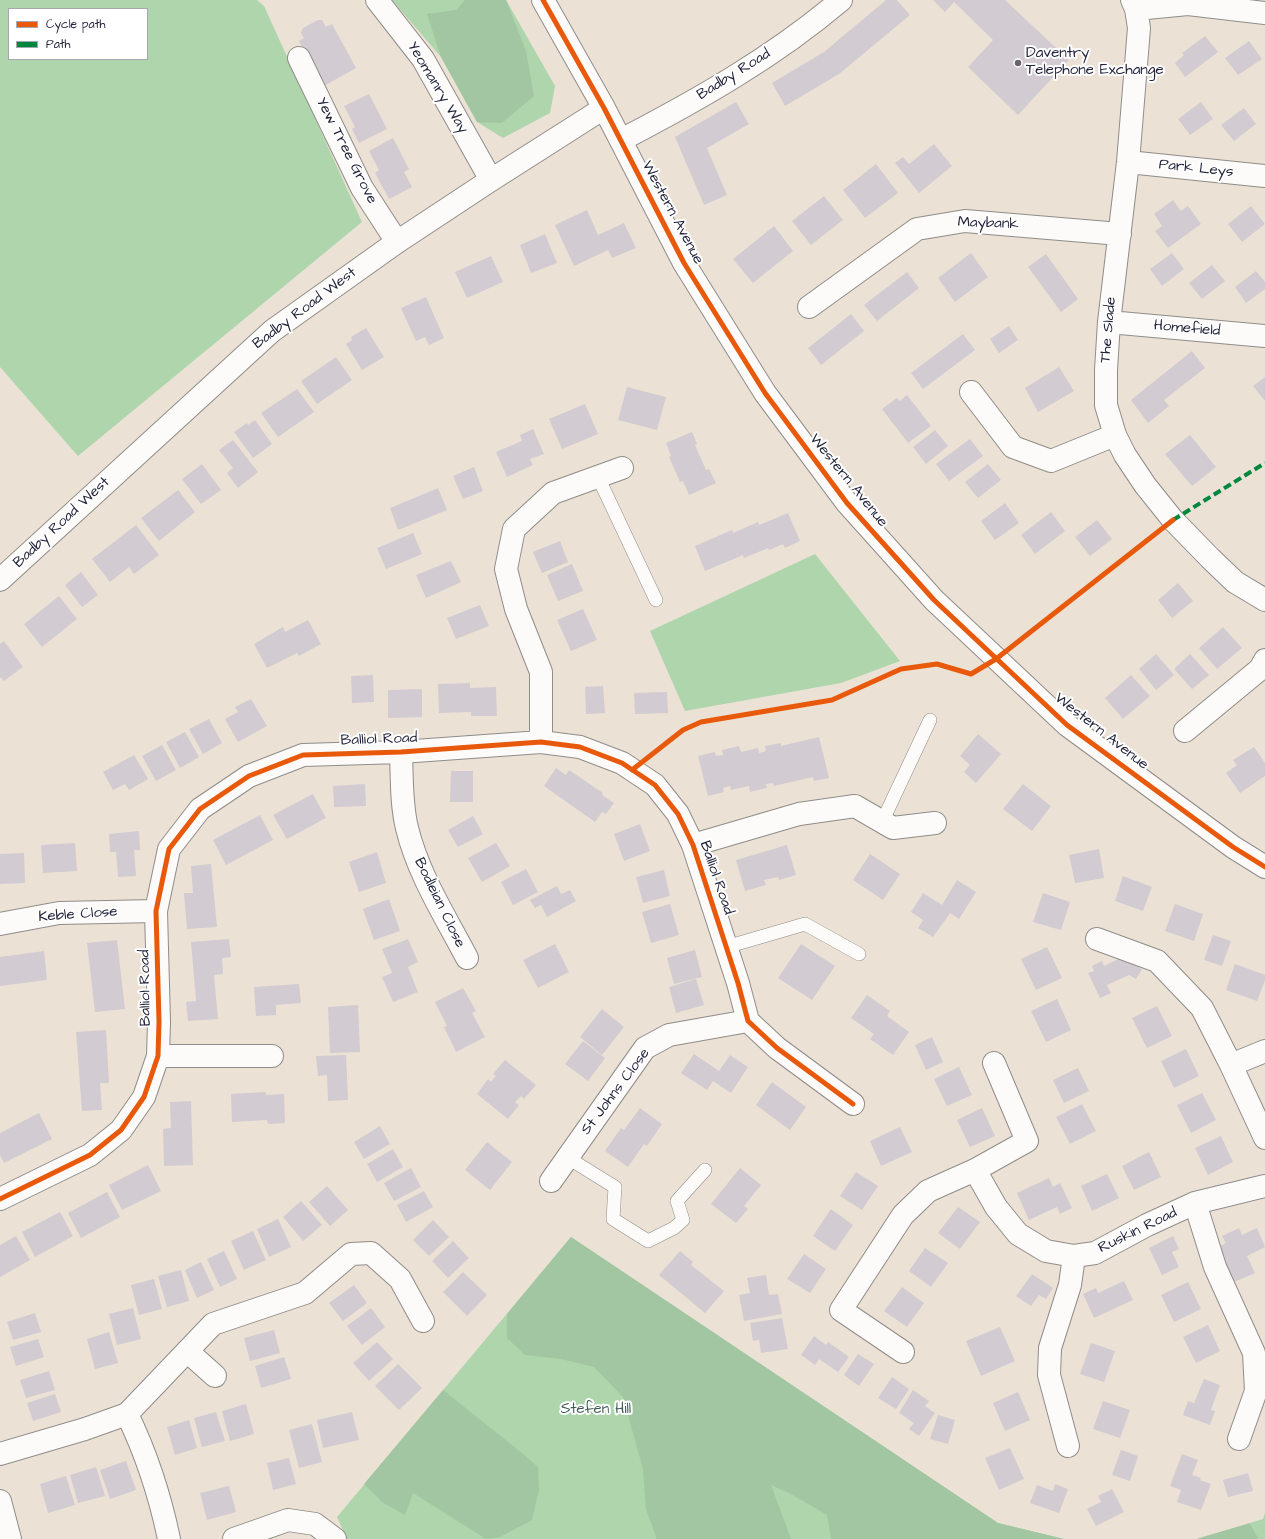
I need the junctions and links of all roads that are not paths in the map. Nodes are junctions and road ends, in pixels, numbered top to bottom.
1 (377, 0) edge
2 (543, 0) edge
3 (841, 0) edge
4 (1134, 5) edge
5 (1265, 13) edge
6 (299, 58) dead end
7 (604, 108) junction
8 (620, 140) junction
9 (1128, 162) junction
10 (1265, 176) edge
11 (491, 180) junction
12 (1120, 234) junction
13 (398, 242) junction
14 (809, 306) dead end
15 (1108, 322) junction
16 (1265, 336) edge
17 (971, 392) dead end
18 (1115, 435) junction
19 (622, 468) dead end
20 (598, 477) junction
21 (0, 580) edge
22 (656, 600) dead end
23 (1265, 600) edge
24 (1265, 660) edge
25 (930, 720) dead end
26 (1185, 731) dead end
27 (542, 742) junction
28 (402, 752) junction
29 (882, 822) junction
30 (934, 824) dead end
31 (693, 845) junction
32 (1265, 867) edge
33 (156, 911) junction
34 (0, 924) edge
35 (1098, 939) dead end
36 (726, 947) junction
37 (858, 954) dead end
38 (467, 958) dead end
39 (748, 1021) junction
40 (1265, 1051) edge
41 (158, 1056) junction
42 (272, 1056) dead end
43 (994, 1063) dead end
44 (1231, 1065) junction
45 (853, 1104) dead end
46 (1265, 1138) edge
47 (568, 1158) junction
48 (705, 1170) dead end
49 (975, 1170) junction
50 (551, 1182) dead end
51 (1265, 1186) edge
52 (0, 1199) edge
53 (1195, 1203) junction
54 (1074, 1256) junction
55 (423, 1321) dead end
56 (187, 1351) junction
57 (903, 1352) dead end
58 (215, 1376) dead end
59 (127, 1414) junction
60 (1239, 1439) dead end
61 (1068, 1446) dead end
62 (0, 1454) edge
63 (0, 1501) edge
64 (10, 1539) edge
65 (169, 1539) edge
66 (234, 1539) edge
67 (335, 1539) edge

1 - 11 street, Yeomanry Way
2 - 7 street, Western Avenue
3 - 8 street, Badby Road
4 - 5 street
4 - 9 street, The Slade
6 - 13 street, Yew Tree Grove
7 - 8 street, Western Avenue
7 - 11 street, Badby Road West
8 - 32 street, Western Avenue
9 - 10 street, Park Leys
9 - 12 street, The Slade
11 - 13 street, Badby Road West
12 - 14 street, Maybank
12 - 15 street, The Slade
13 - 21 street, Badby Road West
15 - 16 street, Homefield
15 - 18 street, The Slade
17 - 18 street
18 - 23 street, The Slade
19 - 20 street
20 - 22 lane
20 - 27 street
24 - 26 street
25 - 29 lane
27 - 28 street, Balliol Road
27 - 31 street, Balliol Road
28 - 33 street, Balliol Road
28 - 38 street, Bodleian Close
29 - 30 street
29 - 31 street
31 - 36 street, Balliol Road
33 - 34 street, Keble Close
33 - 41 street, Balliol Road
35 - 44 street
36 - 37 lane
36 - 39 street, Balliol Road
39 - 45 street
39 - 47 street, St Johns Close
40 - 44 street
41 - 42 street
41 - 52 street, Balliol Road
43 - 49 street
44 - 46 street
47 - 48 lane
47 - 50 street, St Johns Close
49 - 54 street, Ruskin Road
49 - 57 street
51 - 53 street, Ruskin Road
53 - 54 street, Ruskin Road
53 - 60 street
54 - 61 street
55 - 56 street
56 - 58 street
56 - 59 street
59 - 62 street
59 - 65 street
63 - 64 street
66 - 67 street

